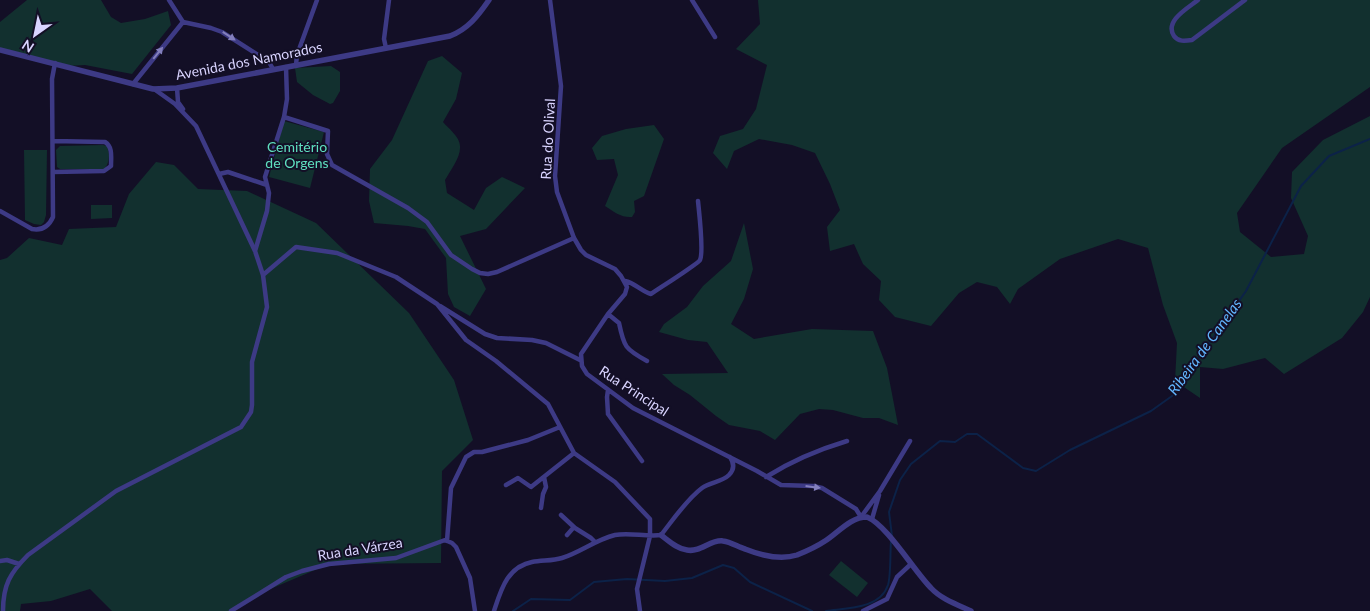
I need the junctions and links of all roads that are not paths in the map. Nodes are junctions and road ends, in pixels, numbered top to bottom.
1 (169, 0) edge
2 (317, 0) edge
3 (389, 0) edge
4 (490, 0) edge
5 (550, 0) edge
6 (692, 0) edge
7 (1198, 0) edge
8 (1245, 0) edge
9 (183, 22) junction
10 (715, 37) dead end
11 (386, 48) junction
12 (0, 50) edge
13 (55, 63) junction
14 (296, 65) junction
15 (286, 67) junction
16 (273, 69) junction
17 (133, 84) junction
18 (153, 88) junction
19 (168, 88) junction
20 (177, 88) junction
21 (175, 104) junction
22 (186, 115) junction
23 (284, 117) junction
24 (53, 141) junction
25 (53, 172) junction
26 (219, 174) junction
27 (267, 185) junction
28 (698, 201) dead end
29 (0, 211) edge
30 (574, 238) junction
31 (254, 251) junction
32 (263, 275) junction
33 (625, 281) junction
34 (437, 304) junction
35 (608, 314) junction
36 (580, 360) junction
37 (647, 361) dead end
38 (608, 390) junction
39 (560, 427) junction
40 (847, 441) dead end
41 (910, 441) dead end
42 (574, 453) junction
43 (729, 457) junction
44 (642, 461) dead end
45 (544, 477) junction
46 (766, 477) junction
47 (506, 485) dead end
48 (880, 491) junction
49 (540, 508) dead end
50 (561, 515) dead end
51 (861, 517) junction
52 (872, 520) junction
53 (574, 527) junction
54 (567, 535) dead end
55 (661, 535) junction
56 (650, 536) junction
57 (447, 541) junction
58 (594, 541) junction
59 (0, 561) edge
60 (19, 564) junction
61 (911, 564) junction
62 (3, 611) edge
63 (231, 611) edge
64 (475, 611) edge
65 (494, 611) edge
66 (640, 611) edge
67 (863, 611) edge
68 (971, 611) edge

1 - 9 street
2 - 14 street
3 - 11 street
4 - 11 street, Avenida dos Namorados
5 - 30 street, Rua do Olival
6 - 10 street
7 - 8 street
9 -> 16 street
17 -> 9 street
11 - 14 street, Avenida dos Namorados
12 - 13 street, Avenida dos Namorados
13 - 17 street, Avenida dos Namorados
13 - 24 street
14 - 15 street, Avenida dos Namorados
15 - 16 street, Avenida dos Namorados
15 - 23 street
16 - 20 street, Avenida dos Namorados
17 - 18 street, Avenida dos Namorados
18 - 19 street, Avenida dos Namorados
18 - 21 street
19 - 20 street, Avenida dos Namorados
19 - 21 street
20 - 22 street
21 - 22 street
22 - 26 street
23 - 27 street
23 - 30 street
24 - 25 street
24 - 25 street
25 - 29 street
26 - 27 street
26 - 31 street
27 - 31 street
28 - 33 street, Rua do Olival
30 - 33 street, Rua do Olival
31 - 32 street
32 - 34 street
32 - 60 street
33 - 35 street
34 - 36 street
34 - 39 street
35 - 36 street
35 - 37 street
36 - 38 street, Rua Principal
38 - 43 street, Rua Principal
38 - 44 street
39 - 42 street
39 - 57 street
40 - 46 street
41 - 48 street
42 - 45 street
42 - 56 street
43 - 46 street, Rua Principal
43 - 55 street
45 - 47 street
45 - 49 street
46 -> 51 street, Rua Principal
48 - 51 street
48 - 52 street
50 - 53 street
51 - 52 street
51 - 55 street
52 - 61 street
53 - 54 street
53 - 58 street
55 - 56 street
56 - 58 street
56 - 66 street
57 - 63 street, Rua da Várzea
57 - 64 street
58 - 65 street
59 - 60 street
60 - 62 street
61 - 67 street
61 - 68 street

